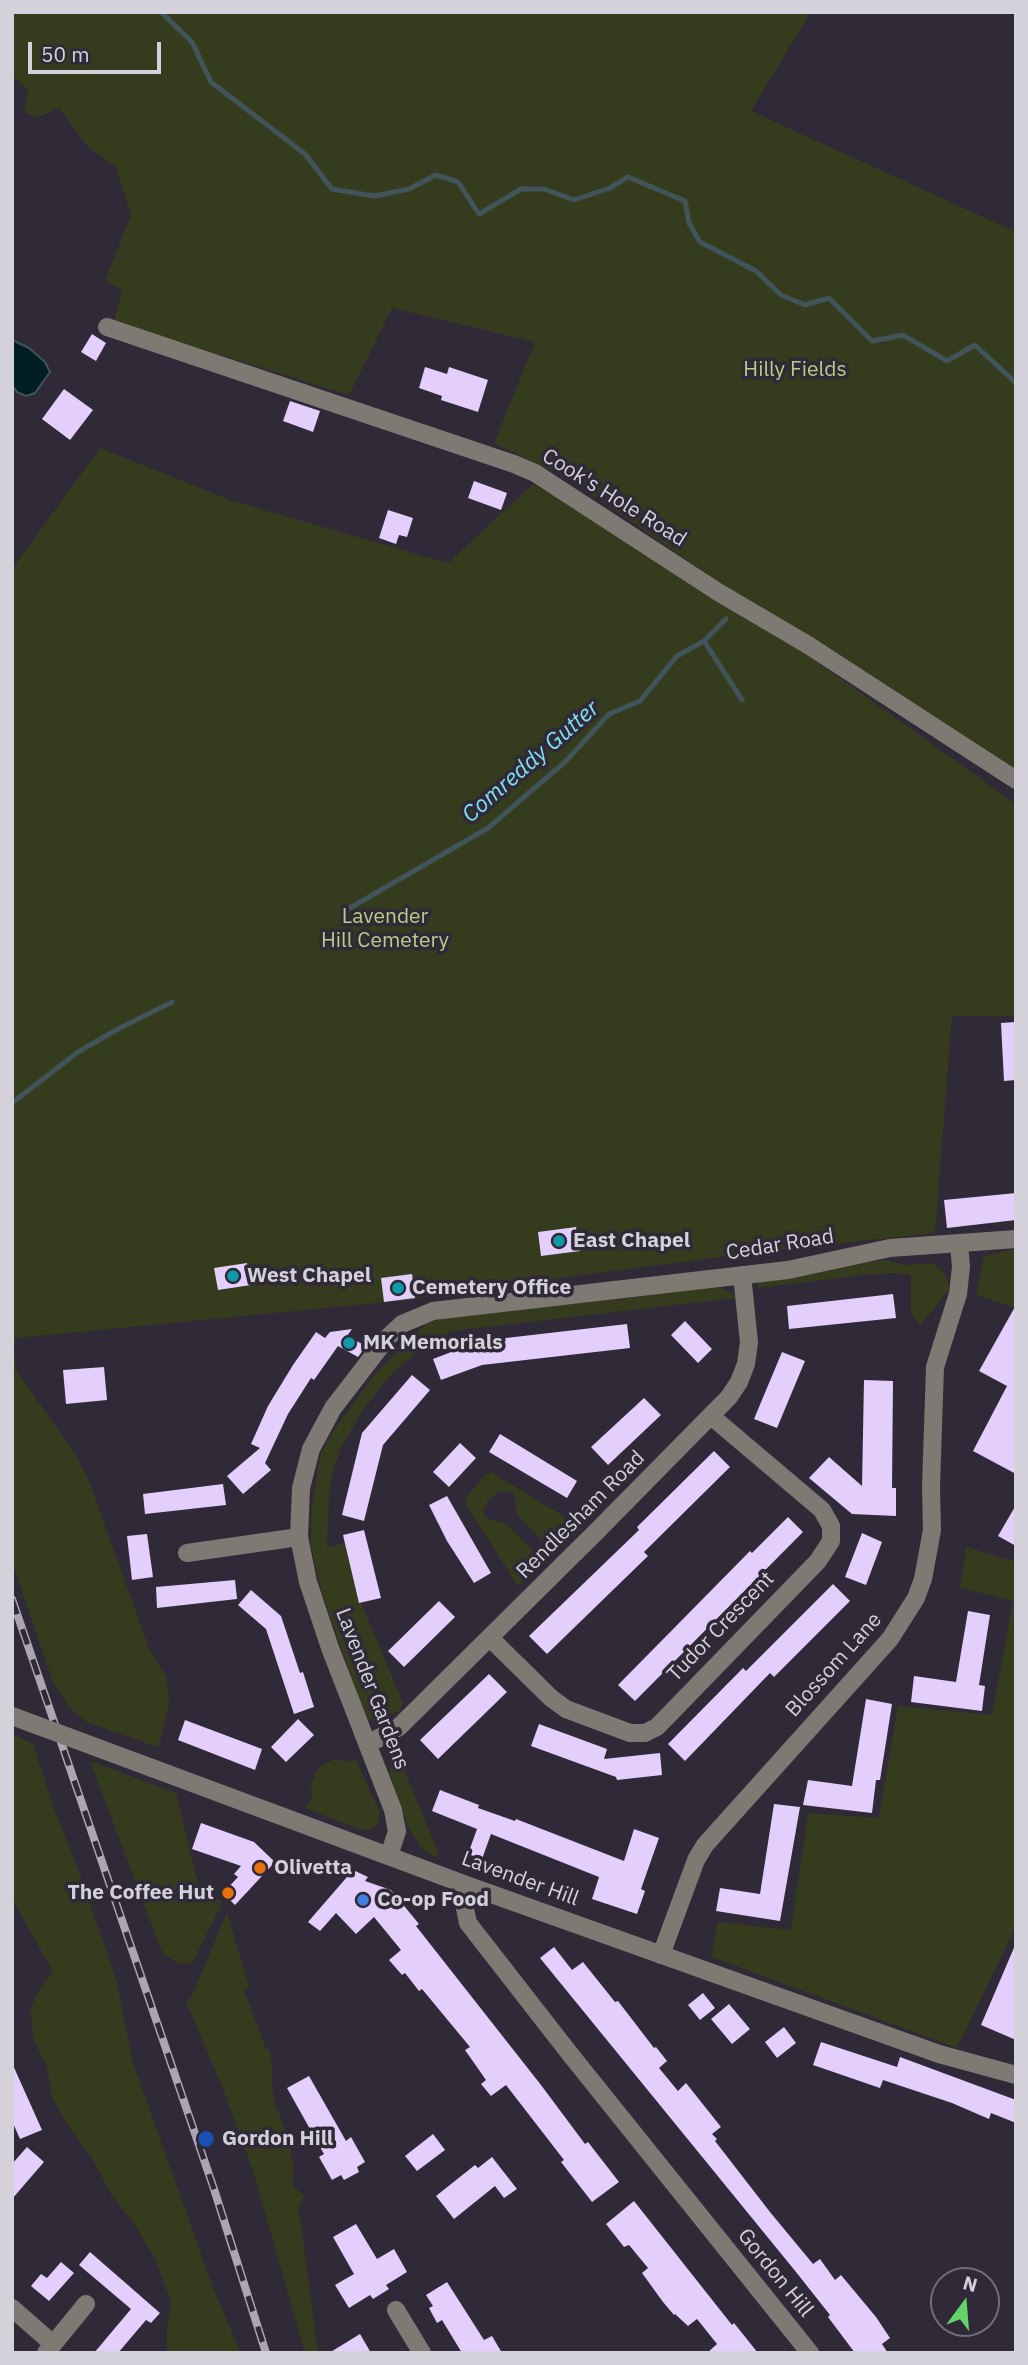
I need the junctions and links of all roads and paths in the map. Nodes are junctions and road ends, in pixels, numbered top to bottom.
1 (107, 327) dead end
2 (1016, 780) edge
3 (1016, 1238) edge
4 (959, 1244) junction
5 (742, 1276) junction
6 (402, 1324) joint
7 (711, 1416) junction
8 (299, 1537) junction
9 (187, 1553) dead end
10 (490, 1638) junction
11 (12, 1716) edge
12 (368, 1744) junction
13 (389, 1856) junction
14 (470, 1886) junction
15 (661, 1955) junction
16 (1016, 2076) edge
17 (86, 2304) dead end
18 (12, 2308) edge
19 (396, 2310) dead end
20 (50, 2348) edge
21 (422, 2353) edge
22 (810, 2353) edge

1 - 2 street, Cook's Hole Road
3 - 4 street, Cedar Road
4 - 5 street, Cedar Road
4 - 15 street, Blossom Lane
5 - 6 street, Cedar Road
5 - 7 street, Rendlesham Road
6 - 8 street, Lavender Gardens
7 - 10 street, Rendlesham Road
7 - 10 street, Tudor Crescent
8 - 9 street
8 - 12 street, Lavender Gardens
10 - 12 street, Rendlesham Road
11 - 13 street, Lavender Hill, bridge
12 - 13 street, Lavender Gardens
13 - 14 street, Lavender Hill
14 - 15 street, Lavender Hill
14 - 22 street, Gordon Hill
15 - 16 street, Lavender Hill
17 - 20 street
18 - 20 street
19 - 21 street

